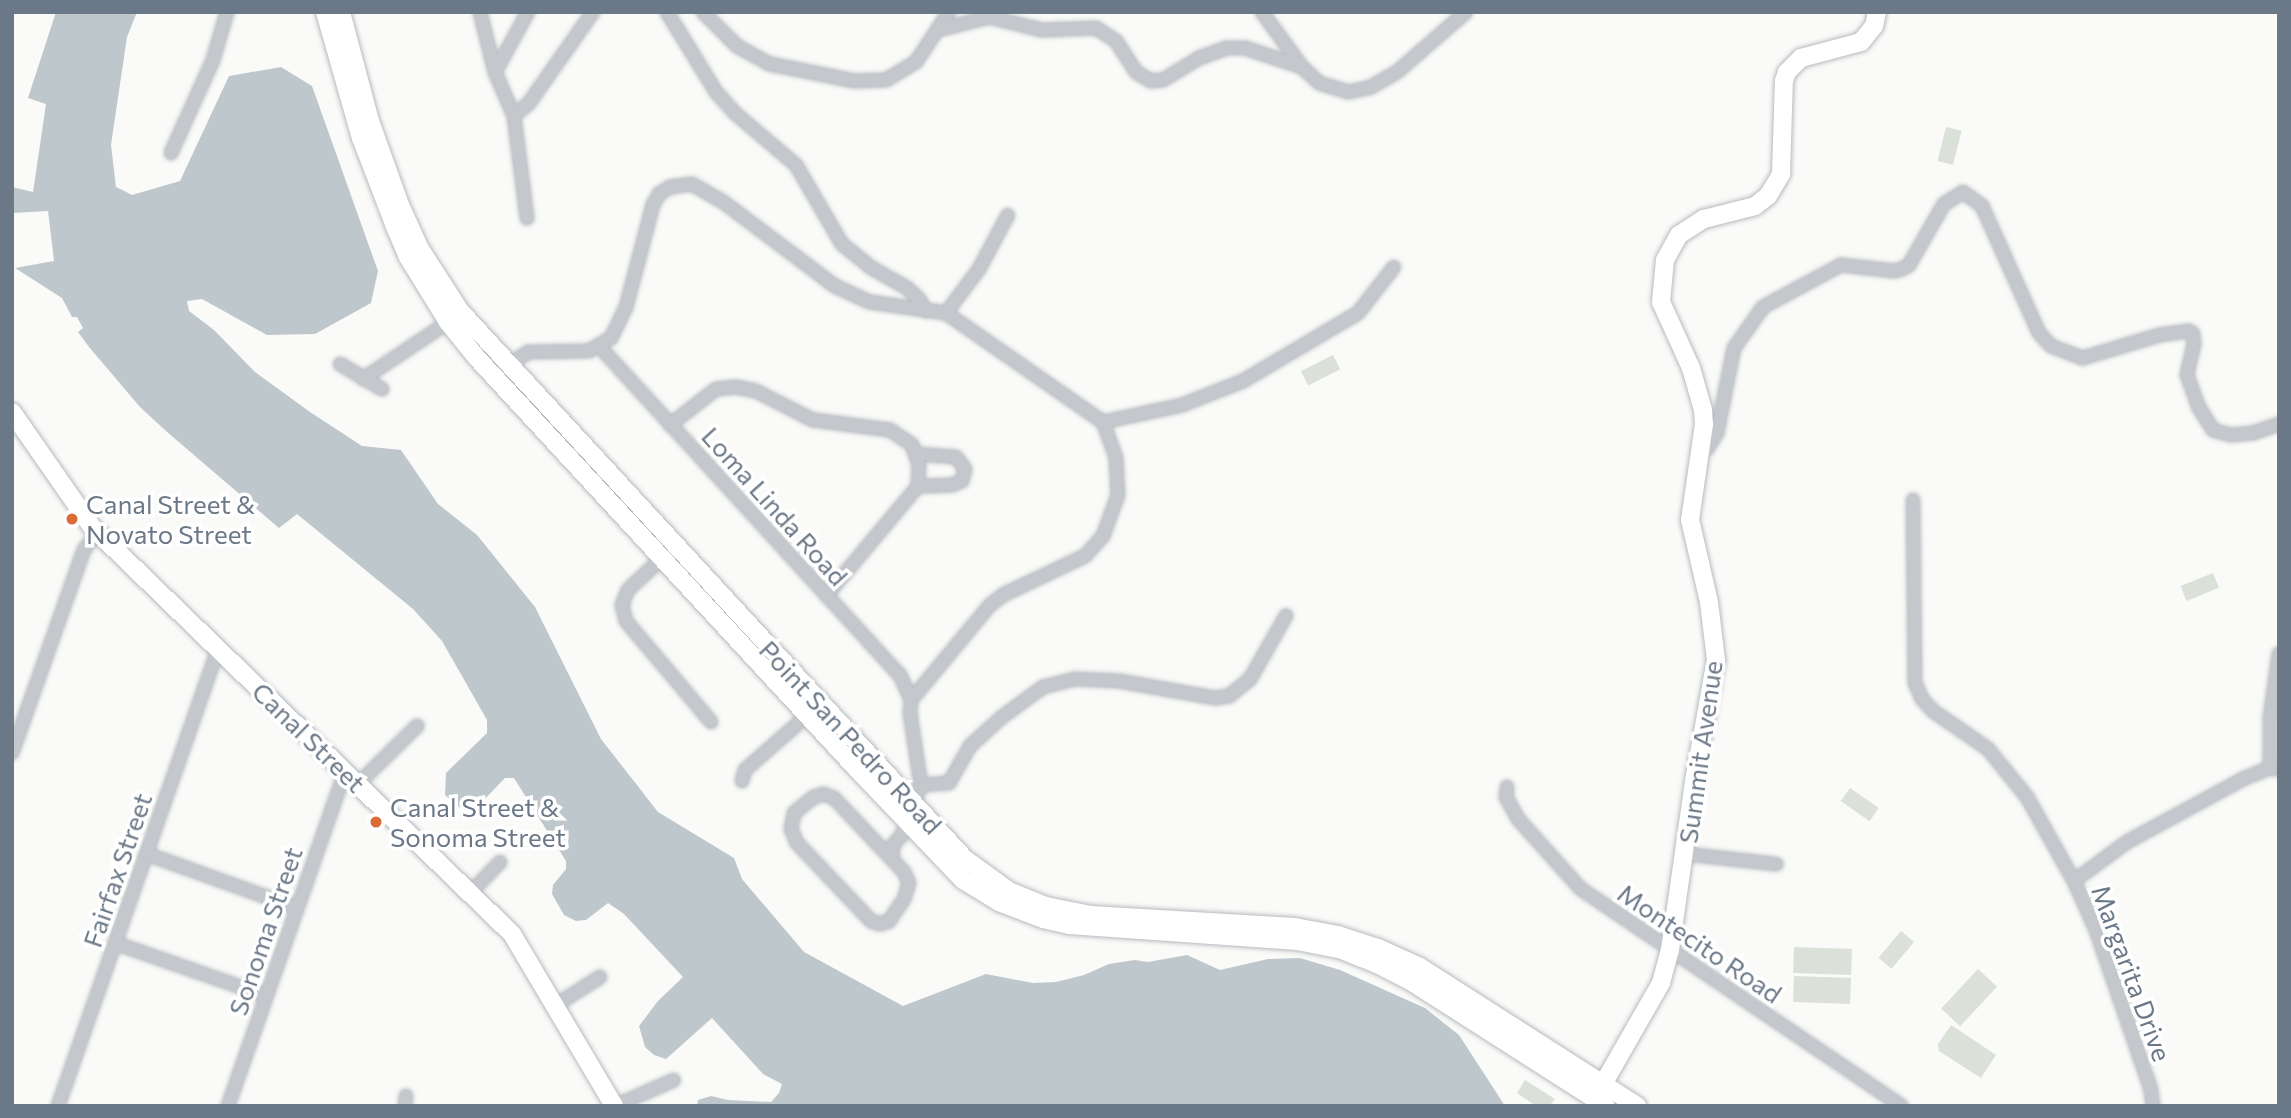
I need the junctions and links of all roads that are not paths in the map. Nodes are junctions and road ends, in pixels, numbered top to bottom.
1 (227, 12) edge
2 (325, 12) edge
3 (341, 12) edge
4 (480, 12) edge
5 (528, 12) edge
6 (593, 12) edge
7 (667, 12) edge
8 (703, 12) edge
9 (949, 12) edge
10 (1262, 12) edge
11 (1466, 12) edge
12 (1877, 12) edge
13 (938, 30) junction
14 (1302, 67) junction
15 (495, 72) junction
16 (514, 116) junction
17 (171, 153) dead end
18 (1008, 215) dead end
19 (527, 218) dead end
20 (1394, 267) dead end
21 (926, 311) junction
22 (946, 313) junction
23 (448, 322) junction
24 (600, 346) junction
25 (340, 365) dead end
26 (502, 370) junction
27 (363, 379) junction
28 (382, 389) dead end
29 (12, 412) edge
30 (1103, 422) junction
31 (2279, 424) edge
32 (670, 425) junction
33 (1700, 452) junction
34 (916, 454) junction
35 (918, 486) junction
36 (1913, 500) dead end
37 (97, 532) junction
38 (668, 552) junction
39 (826, 596) junction
40 (1286, 615) dead end
41 (218, 649) junction
42 (2279, 654) edge
43 (911, 700) junction
44 (814, 710) junction
45 (710, 722) dead end
46 (417, 726) dead end
47 (12, 753) edge
48 (2274, 769) edge
49 (351, 778) junction
50 (742, 781) dead end
51 (921, 785) junction
52 (1507, 787) dead end
53 (910, 814) junction
54 (872, 838) junction
55 (147, 854) junction
56 (1685, 854) junction
57 (892, 859) junction
58 (500, 862) dead end
59 (1776, 864) dead end
60 (2074, 881) junction
61 (470, 893) junction
62 (298, 908) junction
63 (115, 943) junction
64 (1670, 950) junction
65 (600, 977) dead end
66 (266, 996) junction
67 (556, 1005) junction
68 (674, 1080) dead end
69 (1600, 1098) edge
70 (58, 1106) edge
71 (228, 1106) edge
72 (615, 1106) edge
73 (1637, 1106) edge
74 (1902, 1106) edge
75 (2153, 1106) edge

1 - 17 street
2 - 23 main road, Point San Pedro Road
3 - 26 main road, Point San Pedro Road
4 - 15 street
5 - 15 street
6 - 16 street
7 - 21 street
8 - 13 street
9 - 13 street
10 - 14 street
11 - 14 street
12 - 33 main road, Summit Avenue
13 - 14 street
15 - 16 street
16 - 19 street
18 - 22 street
20 - 30 street
21 - 22 street
21 - 24 street
22 - 30 street
23 - 26 main road, Point San Pedro Road
23 - 27 street
24 - 26 street
24 - 32 street, Loma Linda Road
25 - 27 street
26 - 38 main road, Point San Pedro Road
27 - 28 street
29 - 37 main road, Canal Street
30 - 43 street
31 - 33 street
32 - 34 street
32 - 39 street, Loma Linda Road
33 - 56 main road, Summit Avenue
34 - 35 street
34 - 35 street
35 - 39 street
36 - 60 street
37 - 41 main road, Canal Street
37 - 47 street
38 - 44 main road, Point San Pedro Road
38 - 45 street
39 - 43 street, Loma Linda Road
40 - 51 street
41 - 49 main road, Canal Street
41 - 55 street, Fairfax Street
42 - 48 street
43 - 51 street
44 - 50 street
44 - 53 main road, Point San Pedro Road
46 - 49 street
48 - 60 street, Margarita Drive
49 - 61 main road, Canal Street
49 - 62 street, Sonoma Street
51 - 53 street
52 - 64 street, Montecito Road
53 - 54 street
53 - 57 street
53 - 69 main road, Point San Pedro Road
54 - 57 street
54 - 57 street
55 - 62 street
55 - 63 street, Fairfax Street
56 - 59 street
56 - 64 main road, Summit Avenue
58 - 61 street
60 - 75 street, Margarita Drive
61 - 67 main road, Canal Street
62 - 66 street, Sonoma Street
63 - 66 street
63 - 70 street, Fairfax Street
64 - 69 main road, Summit Avenue
64 - 74 street, Montecito Road
65 - 67 street
66 - 71 street, Sonoma Street
67 - 72 main road, Canal Street
68 - 72 street
69 - 73 main road, Point San Pedro Road

